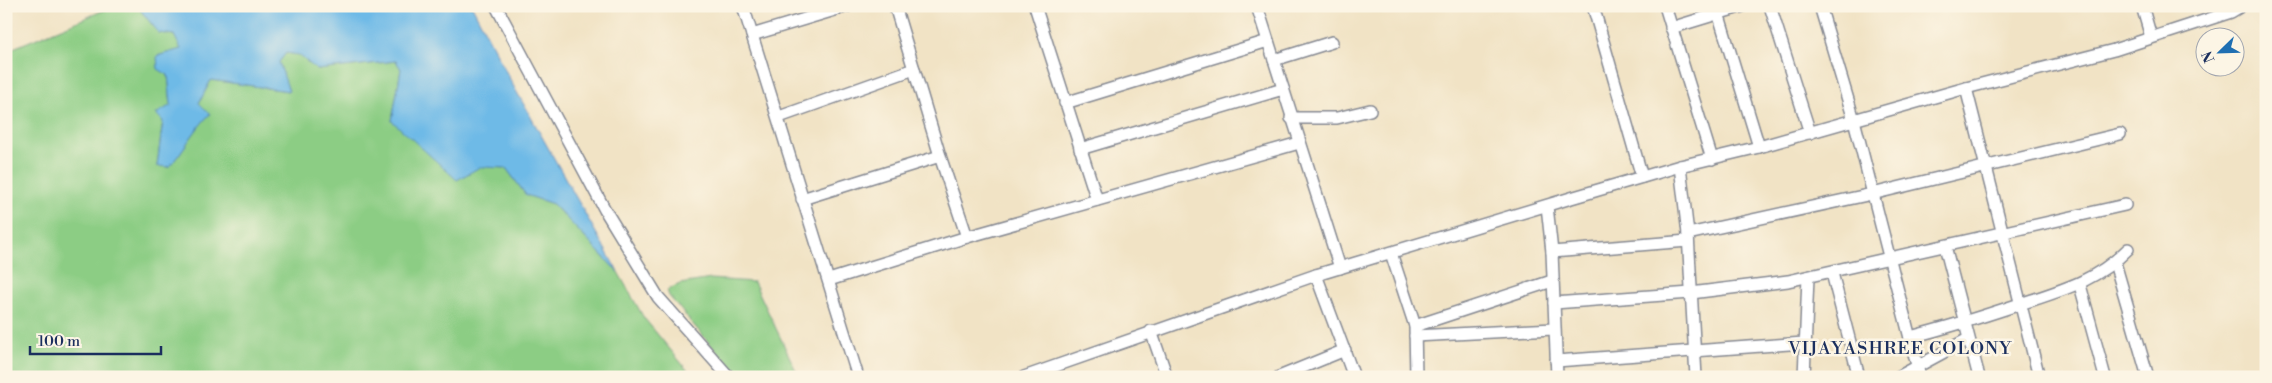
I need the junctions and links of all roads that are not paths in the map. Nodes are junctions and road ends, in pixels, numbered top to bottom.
1 (496, 6) edge
2 (744, 6) edge
3 (848, 6) edge
4 (895, 6) edge
5 (1035, 6) edge
6 (1257, 6) edge
7 (1593, 6) edge
8 (1665, 6) edge
9 (1743, 6) edge
10 (1770, 6) edge
11 (1820, 6) edge
12 (2142, 6) edge
13 (2241, 6) edge
14 (1717, 10) edge
15 (1671, 28) junction
16 (752, 35) junction
17 (2151, 37) junction
18 (1268, 41) junction
19 (1332, 42) dead end
20 (1274, 60) junction
21 (914, 69) junction
22 (1966, 88) junction
23 (1283, 89) junction
24 (1066, 103) junction
25 (1370, 110) dead end
26 (778, 117) junction
27 (1292, 118) junction
28 (1854, 120) junction
29 (1810, 133) junction
30 (2120, 134) dead end
31 (1299, 143) junction
32 (1759, 147) junction
33 (1080, 149) junction
34 (940, 156) junction
35 (1712, 159) junction
36 (1680, 166) junction
37 (1986, 166) junction
38 (1642, 177) junction
39 (1872, 194) junction
40 (802, 199) junction
41 (1096, 200) junction
42 (2126, 205) dead end
43 (1547, 206) junction
44 (2003, 232) junction
45 (967, 237) junction
46 (1688, 238) junction
47 (1945, 246) junction
48 (2128, 249) dead end
49 (1552, 252) junction
50 (1391, 253) junction
51 (1890, 260) junction
52 (2115, 263) junction
53 (1340, 268) junction
54 (1832, 273) junction
55 (1316, 275) junction
56 (1808, 277) junction
57 (829, 280) junction
58 (1552, 280) junction
59 (2080, 285) junction
60 (1691, 293) junction
61 (1554, 303) junction
62 (2021, 304) junction
63 (1964, 323) junction
64 (1554, 329) junction
65 (1151, 331) junction
66 (1415, 331) junction
67 (1910, 337) junction
68 (1968, 339) junction
69 (1804, 343) junction
70 (1345, 350) junction
71 (1695, 351) junction
72 (1556, 361) junction
73 (1918, 372) edge
74 (730, 377) edge
75 (858, 377) edge
76 (1024, 377) edge
77 (1167, 377) edge
78 (1278, 377) edge
79 (1354, 377) edge
80 (1416, 377) edge
81 (1557, 377) edge
82 (1696, 377) edge
83 (1804, 377) edge
84 (1859, 377) edge
85 (1898, 377) edge
86 (1979, 377) edge
87 (2040, 377) edge
88 (2105, 377) edge
89 (2148, 377) edge

1 - 74 street
2 - 16 street
3 - 16 street
4 - 21 street
5 - 24 street
6 - 18 street
7 - 38 street
8 - 15 street
9 - 14 street
10 - 29 street
11 - 28 street
12 - 17 street
13 - 17 street
14 - 15 street
14 - 32 street
15 - 35 street
16 - 26 street
17 - 22 street
18 - 20 street
18 - 24 street
19 - 20 street
20 - 23 street
21 - 26 street
21 - 34 street
22 - 28 street
22 - 37 street
23 - 27 street
23 - 33 street
24 - 33 street
25 - 27 street
26 - 40 street
27 - 31 street
28 - 29 street
28 - 39 street
29 - 32 street
30 - 37 street
31 - 41 street
31 - 53 street
32 - 35 street
33 - 41 street
34 - 40 street
34 - 45 street
35 - 36 street
36 - 38 street
36 - 46 street
37 - 39 street
37 - 44 street
38 - 43 street
39 - 46 street
39 - 51 street
40 - 57 street
41 - 45 street
42 - 44 street
43 - 49 street
43 - 50 street
44 - 47 street
44 - 62 street
45 - 57 street
46 - 49 street
46 - 60 street
47 - 51 street
47 - 63 street
48 - 52 street
49 - 58 street
50 - 53 street
50 - 66 street
51 - 54 street
51 - 67 street
52 - 59 street
52 - 89 street
53 - 55 street
54 - 56 street
54 - 84 street
55 - 65 street
55 - 70 street
56 - 60 street
56 - 69 street
57 - 75 street
58 - 61 street
58 - 66 street
59 - 62 street
59 - 88 street
60 - 61 street
60 - 71 street
61 - 64 street
62 - 63 street
62 - 87 street
63 - 67 street
63 - 68 street
64 - 66 street
64 - 72 street
65 - 76 street
65 - 77 street
66 - 80 street
67 - 73 street
68 - 73 street
68 - 86 street
69 - 71 street
69 - 83 street
70 - 78 street
70 - 79 street
71 - 72 street
71 - 82 street
72 - 81 street
73 - 85 street

